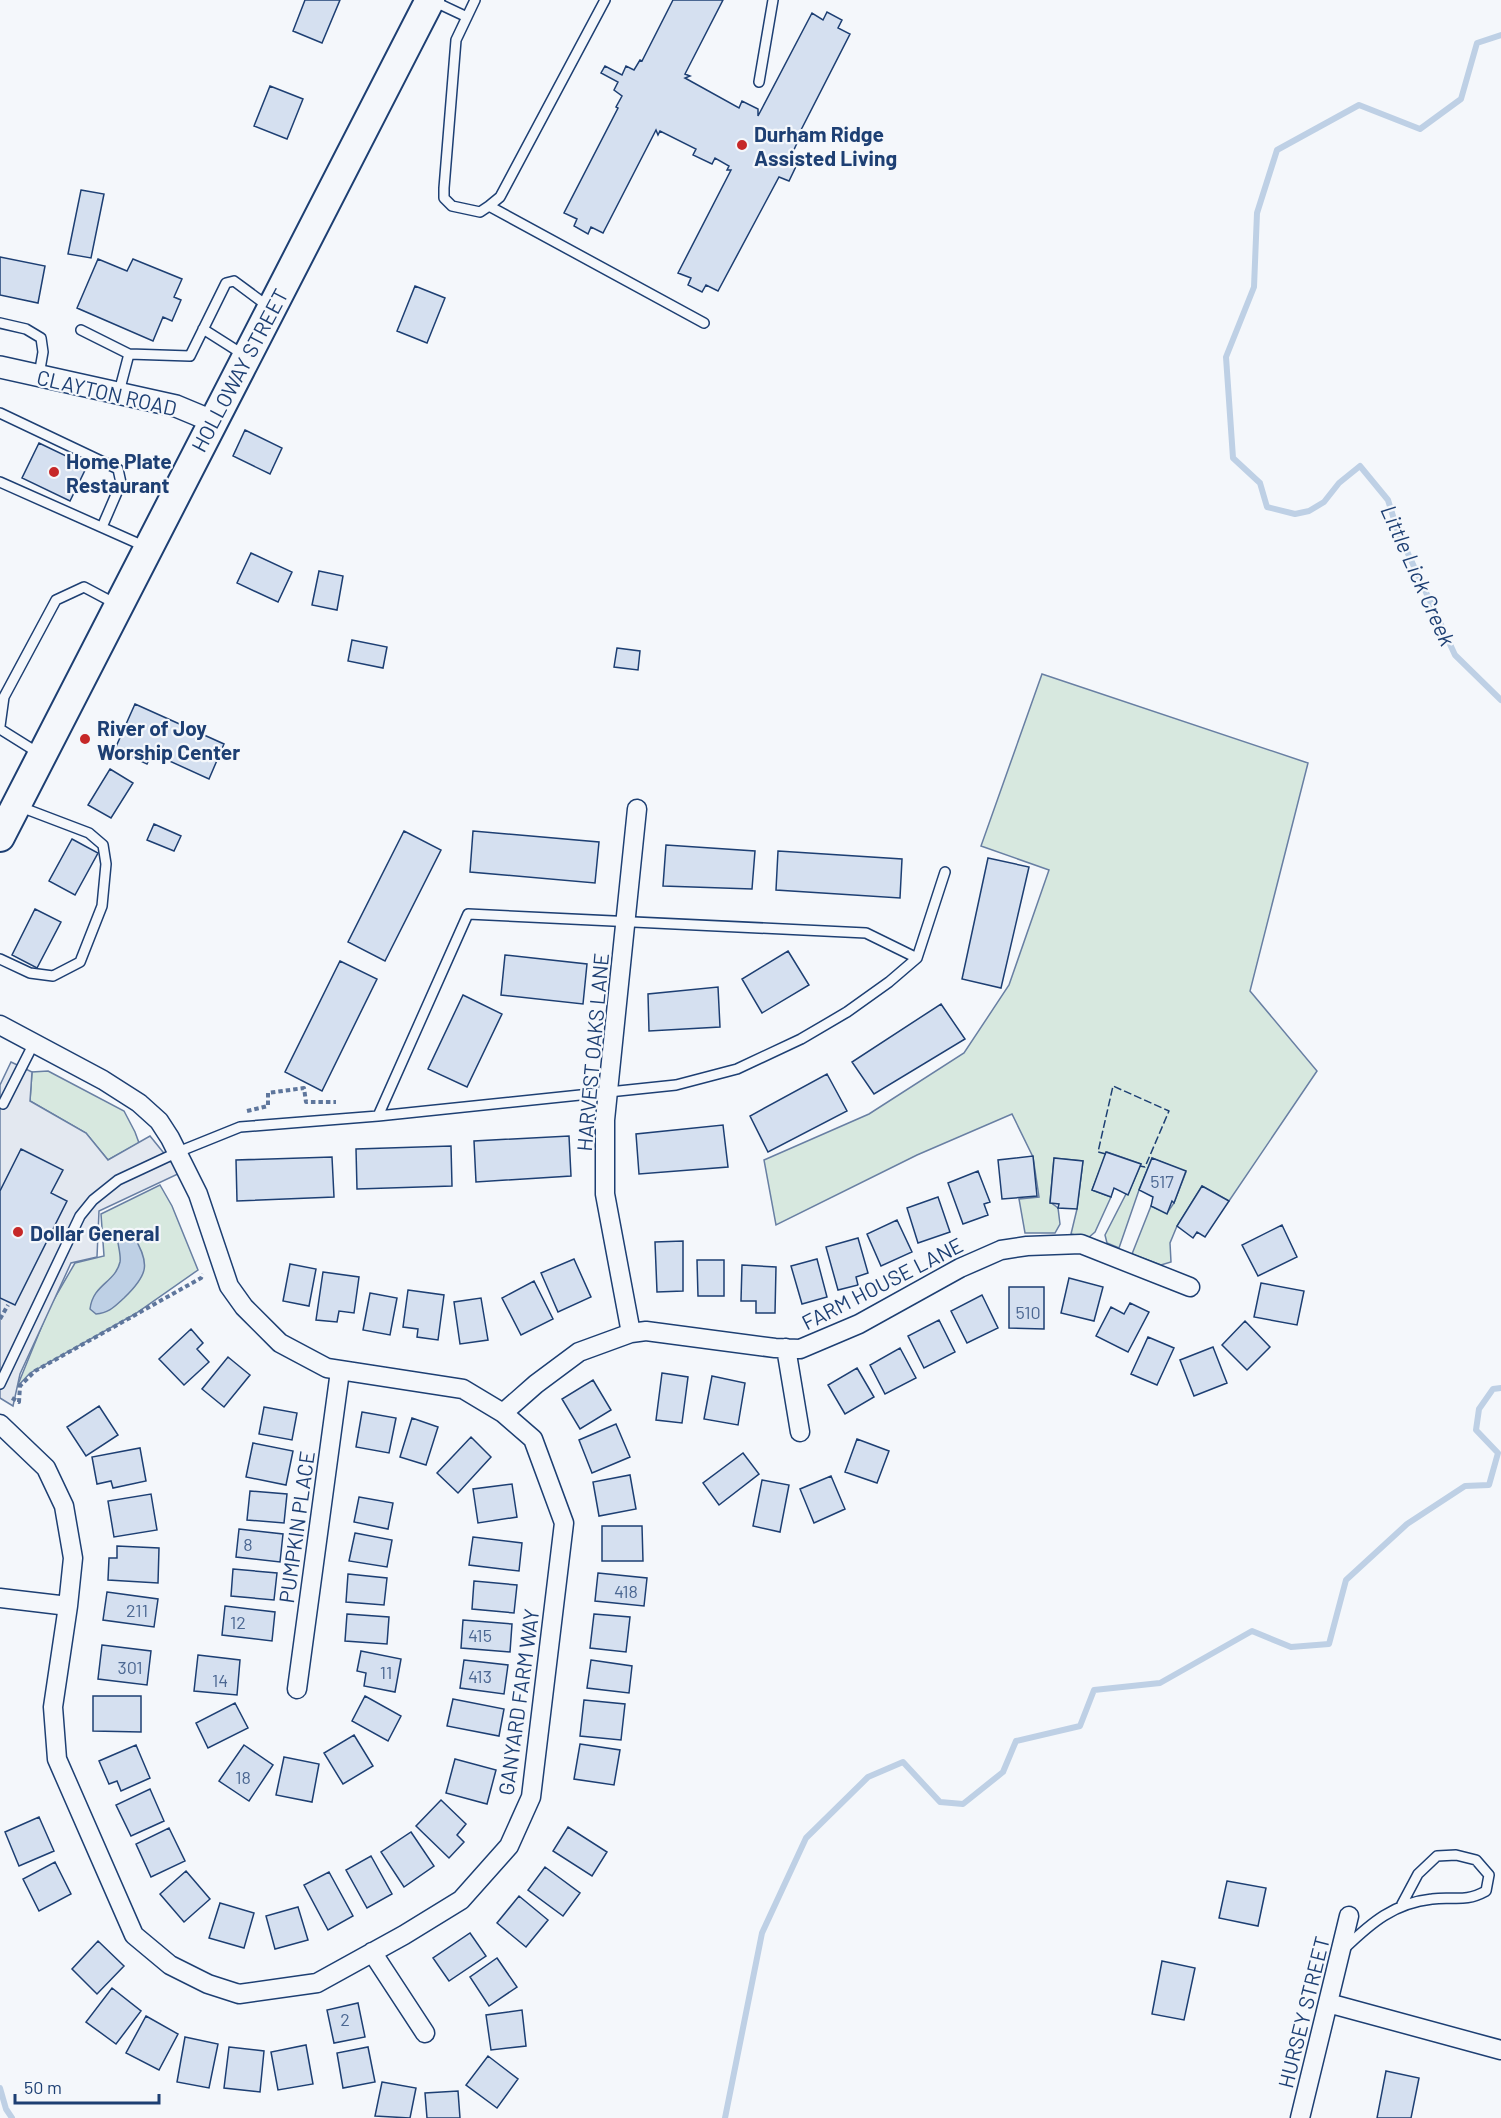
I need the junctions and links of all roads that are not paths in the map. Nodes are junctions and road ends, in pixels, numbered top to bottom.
1 (431, 0) edge
2 (476, 0) edge
3 (605, 0) edge
4 (774, 0) edge
5 (467, 17) junction
6 (759, 82) dead end
7 (489, 206) junction
8 (272, 308) junction
9 (0, 323) edge
10 (704, 323) dead end
11 (203, 329) junction
12 (81, 330) dead end
13 (129, 354) junction
14 (246, 356) junction
15 (2, 370) edge
16 (39, 375) junction
17 (119, 392) junction
18 (0, 412) edge
19 (212, 421) junction
20 (0, 482) edge
21 (102, 527) junction
22 (148, 548) junction
23 (119, 605) junction
24 (3, 690) edge
25 (0, 728) edge
26 (42, 755) junction
27 (16, 806) junction
28 (637, 809) dead end
29 (0, 837) edge
30 (945, 872) dead end
31 (626, 922) junction
32 (0, 958) edge
33 (917, 958) junction
34 (0, 1025) edge
35 (34, 1043) junction
36 (607, 1092) junction
37 (3, 1104) dead end
38 (378, 1116) junction
39 (178, 1152) junction
40 (1190, 1287) dead end
41 (631, 1333) junction
42 (786, 1348) junction
43 (340, 1371) junction
44 (0, 1384) edge
45 (503, 1413) junction
46 (0, 1425) edge
47 (800, 1432) dead end
48 (0, 1598) edge
49 (68, 1606) junction
50 (297, 1689) dead end
51 (1402, 1904) junction
52 (1349, 1916) dead end
53 (372, 1952) junction
54 (1341, 1952) junction
55 (1328, 2003) junction
56 (425, 2033) dead end
57 (1501, 2050) edge
58 (1300, 2118) edge

1 - 5 lane
1 - 8 highway, HOLLOWAY STREET
2 - 5 lane
3 - 7 lane
4 - 6 lane
5 - 7 lane
7 - 10 lane
8 - 11 lane
8 - 14 highway, HOLLOWAY STREET
9 - 16 lane
11 - 13 lane
11 - 14 lane
12 - 13 lane
13 - 17 lane
14 - 19 highway, HOLLOWAY STREET
15 - 16 street, CLAYTON ROAD
16 - 17 street, CLAYTON ROAD
17 - 19 street, CLAYTON ROAD
18 - 21 lane
19 - 22 highway, HOLLOWAY STREET
20 - 21 lane
21 - 22 lane
22 - 23 highway, HOLLOWAY STREET
23 - 24 lane
23 - 26 highway, HOLLOWAY STREET
24 - 25 lane
25 - 26 lane
26 - 27 highway, HOLLOWAY STREET
27 - 29 highway, HOLLOWAY STREET
27 - 32 lane
28 - 31 street, HARVEST OAKS LANE
30 - 33 lane
31 - 33 lane
31 - 36 street, HARVEST OAKS LANE
31 - 38 lane
33 - 36 lane
34 - 35 street, GANYARD FARM WAY
35 - 37 lane
35 - 39 street, GANYARD FARM WAY
36 - 38 lane
36 - 41 street, HARVEST OAKS LANE
38 - 39 lane
39 - 43 street, GANYARD FARM WAY
39 - 44 lane
40 - 42 street, FARM HOUSE LANE
41 - 42 street, FARM HOUSE LANE
41 - 45 street, FARM HOUSE LANE
42 - 47 street
43 - 45 street, GANYARD FARM WAY
43 - 50 street, PUMPKIN PLACE
45 - 53 street, GANYARD FARM WAY
46 - 49 street, GANYARD FARM WAY
48 - 49 street
49 - 53 street, GANYARD FARM WAY
51 - 51 lane
51 - 54 lane
52 - 54 street, HURSEY STREET
53 - 56 street
54 - 55 street, HURSEY STREET
55 - 57 street
55 - 58 street, HURSEY STREET

